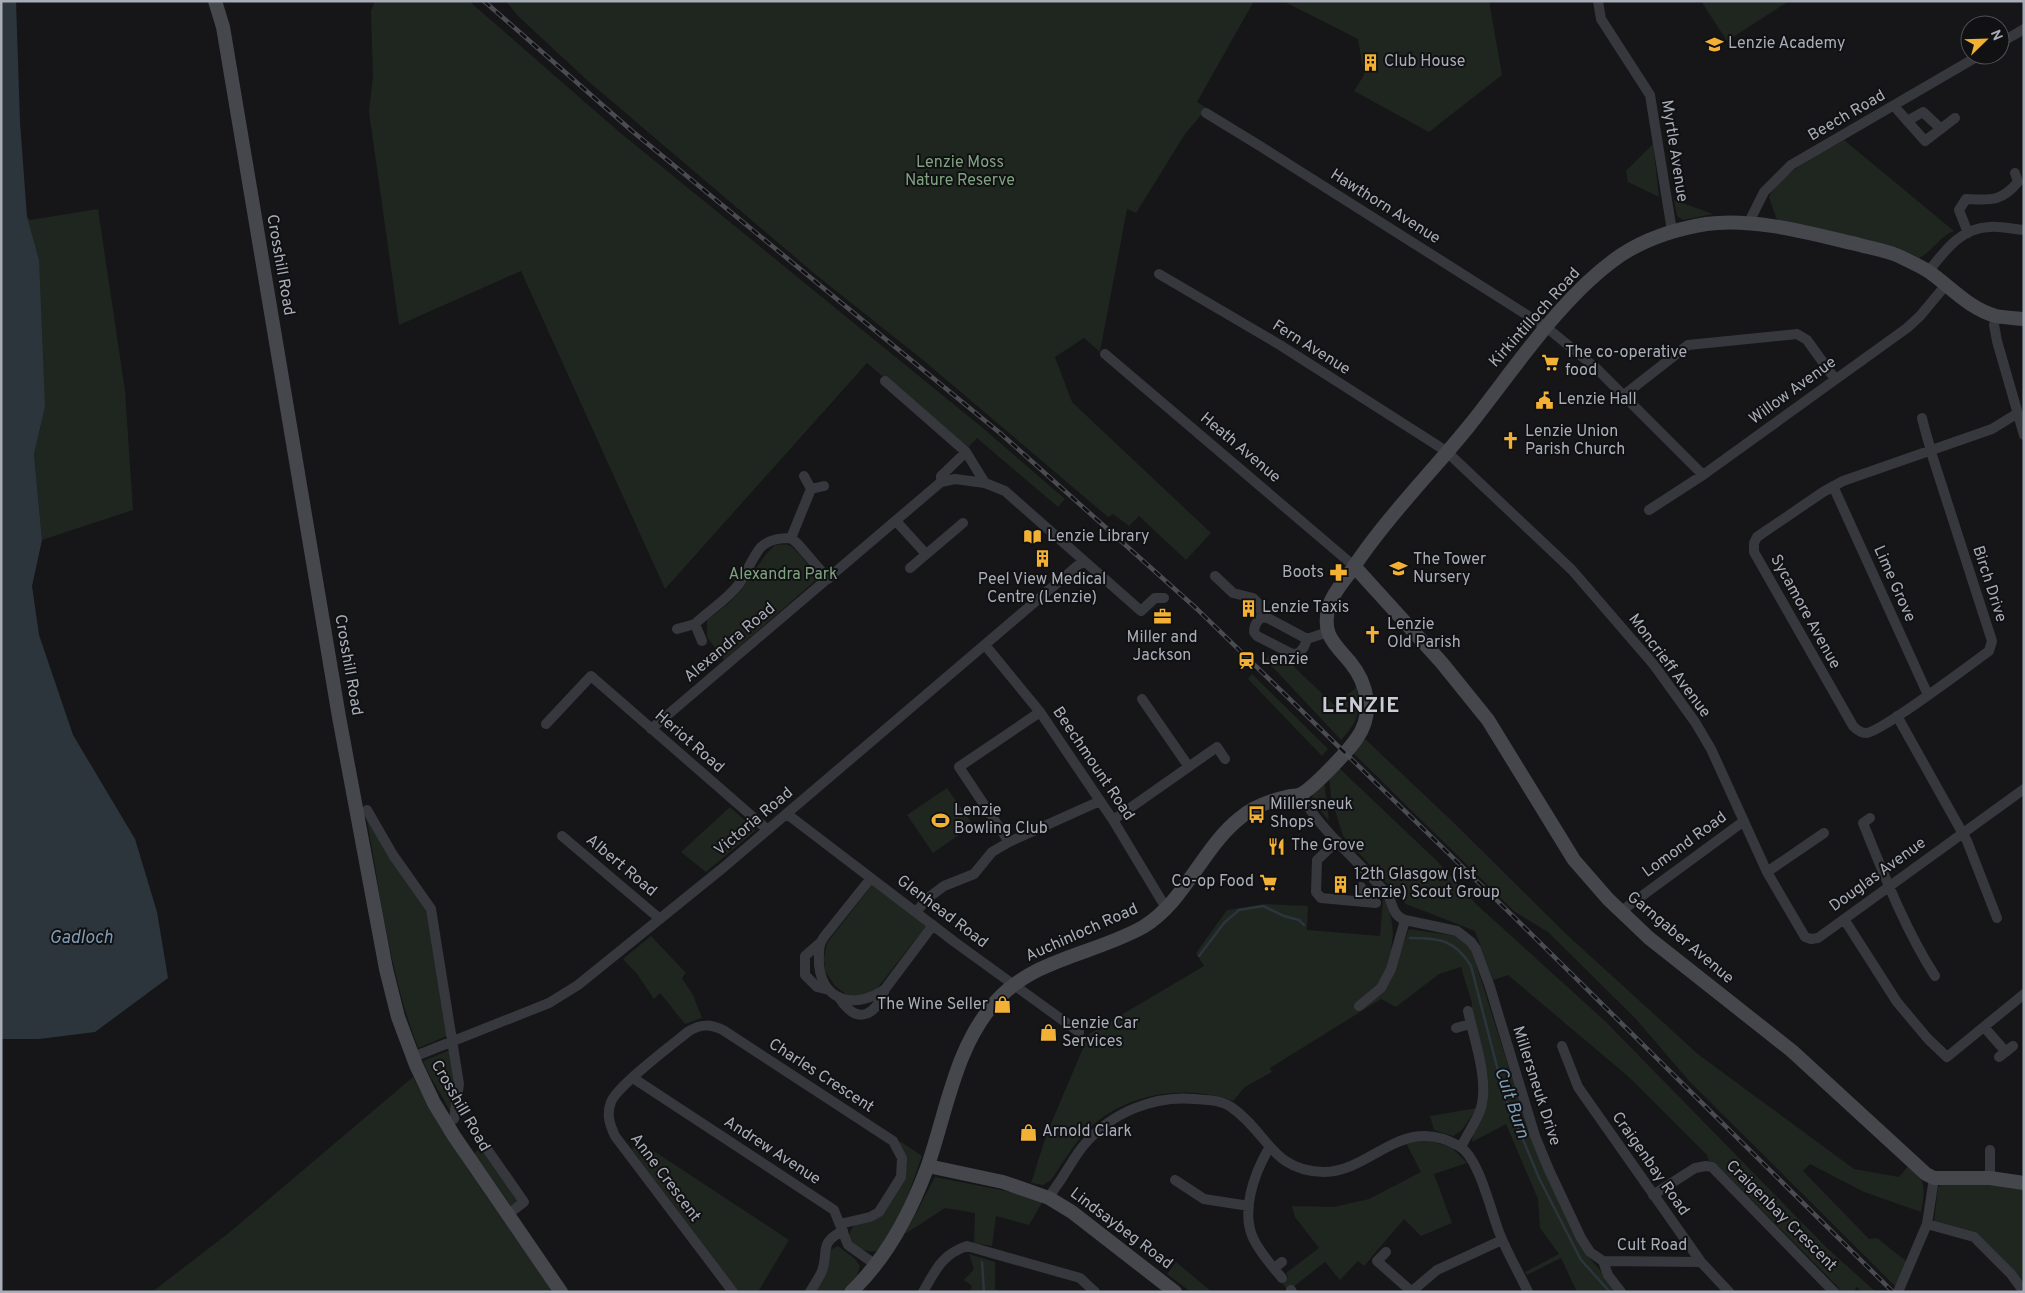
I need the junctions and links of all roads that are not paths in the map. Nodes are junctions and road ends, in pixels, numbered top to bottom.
1 (215, 1) edge
2 (1598, 1) edge
3 (2024, 29) edge
4 (2010, 37) edge
5 (1963, 65) edge
6 (1894, 106) junction
7 (1206, 113) dead end
8 (1955, 118) dead end
9 (1907, 121) junction
10 (1941, 129) junction
11 (2019, 180) edge
12 (1749, 222) junction
13 (2024, 230) edge
14 (1672, 231) junction
15 (1968, 233) junction
16 (1928, 272) junction
17 (1159, 274) dead end
18 (1945, 286) junction
19 (1996, 316) junction
20 (2024, 319) edge
21 (1546, 327) junction
22 (1105, 354) dead end
23 (1836, 379) junction
24 (885, 381) dead end
25 (1624, 395) junction
26 (2018, 413) junction
27 (1922, 418) dead end
28 (2024, 435) edge
29 (1931, 450) junction
30 (1446, 451) junction
31 (966, 452) junction
32 (1702, 475) junction
33 (804, 476) dead end
34 (941, 482) junction
35 (985, 483) junction
36 (824, 486) dead end
37 (1833, 486) junction
38 (811, 489) junction
39 (1649, 510) dead end
40 (896, 521) junction
41 (963, 523) dead end
42 (791, 538) junction
43 (926, 554) junction
44 (1083, 561) junction
45 (1354, 566) junction
46 (910, 568) dead end
47 (1215, 576) dead end
48 (828, 579) junction
49 (1164, 598) dead end
50 (1262, 617) junction
51 (695, 624) junction
52 (677, 629) dead end
53 (1328, 632) junction
54 (1307, 639) junction
55 (702, 641) dead end
56 (985, 645) junction
57 (1928, 695) junction
58 (1142, 698) dead end
59 (1040, 712) junction
60 (1897, 716) junction
61 (546, 724) dead end
62 (651, 729) junction
63 (1226, 759) dead end
64 (1189, 766) junction
65 (2024, 789) edge
66 (1301, 795) junction
67 (1100, 801) junction
68 (367, 810) dead end
69 (788, 814) junction
70 (1870, 818) dead end
71 (1113, 820) junction
72 (1744, 821) junction
73 (768, 830) junction
74 (1963, 832) junction
75 (1824, 833) dead end
76 (562, 836) dead end
77 (1337, 841) junction
78 (1009, 842) junction
79 (1767, 872) junction
80 (871, 878) junction
81 (1361, 887) dead end
82 (1888, 887) junction
83 (1360, 901) junction
84 (1376, 903) dead end
85 (1166, 908) junction
86 (916, 912) junction
87 (1620, 912) junction
88 (1997, 918) dead end
89 (660, 919) junction
90 (1844, 919) junction
91 (1405, 920) junction
92 (933, 925) junction
93 (1811, 940) joint
94 (821, 942) junction
95 (1936, 976) dead end
96 (1014, 985) junction
97 (885, 989) junction
98 (829, 990) junction
99 (2024, 994) edge
100 (840, 999) junction
101 (1360, 1006) dead end
102 (1468, 1011) dead end
103 (1470, 1024) junction
104 (1984, 1027) junction
105 (1456, 1028) dead end
106 (1079, 1032) dead end
107 (453, 1042) junction
108 (1562, 1046) dead end
109 (2006, 1051) dead end
110 (413, 1057) junction
111 (633, 1078) junction
112 (454, 1119) dead end
113 (1461, 1147) junction
114 (487, 1148) dead end
115 (1269, 1148) junction
116 (1991, 1148) dead end
117 (928, 1166) junction
118 (1934, 1178) junction
119 (1990, 1178) junction
120 (1175, 1180) dead end
121 (2024, 1183) edge
122 (1653, 1195) junction
123 (1049, 1198) junction
124 (1249, 1206) junction
125 (507, 1215) junction
126 (1927, 1224) junction
127 (842, 1227) junction
128 (1502, 1240) junction
129 (1386, 1252) dead end
130 (1603, 1261) junction
131 (1702, 1262) junction
132 (876, 1265) junction
133 (1282, 1278) dead end
134 (561, 1292) edge
135 (733, 1292) edge
136 (810, 1292) edge
137 (851, 1292) edge
138 (922, 1292) edge
139 (1095, 1292) edge
140 (1175, 1292) edge
141 (1411, 1292) edge
142 (1528, 1292) edge
143 (1621, 1292) edge
144 (1728, 1292) edge
145 (1834, 1292) edge
146 (1898, 1292) edge
147 (2024, 1292) edge

1 - 110 main road, Crosshill Road
2 - 14 street, Myrtle Avenue
3 - 4 street
5 - 6 street, Beech Road
6 - 9 street
6 - 12 street, Beech Road
7 - 21 street, Hawthorn Avenue
8 - 10 street
9 - 10 street
9 - 10 street
11 - 15 street
12 - 14 main road, Kirkintilloch Road
12 - 16 main road, Kirkintilloch Road
13 - 15 street
14 - 21 main road, Kirkintilloch Road
15 - 16 street
16 - 18 main road, Kirkintilloch Road
17 - 30 street, Fern Avenue
18 - 19 main road, Kirkintilloch Road
18 - 23 street, Willow Avenue
19 - 20 main road, Kirkintilloch Road
19 - 26 street
21 - 25 street, Hawthorn Avenue
21 - 30 main road, Kirkintilloch Road
22 - 45 street, Heath Avenue
23 - 25 street
23 - 32 street, Willow Avenue
24 - 31 street
25 - 32 street, Hawthorn Avenue
26 - 28 street
26 - 29 street, Sycamore Avenue
27 - 29 street, Birch Drive
29 - 37 street, Sycamore Avenue
29 - 57 street, Birch Drive
30 - 45 main road, Kirkintilloch Road
30 - 72 street, Moncrieff Avenue
31 - 34 street, Alexandra Road
31 - 35 street
32 - 39 street, Willow Avenue
33 - 38 street
34 - 35 street
34 - 40 street, Alexandra Road
35 - 44 street
36 - 38 street
37 - 57 street, Lime Grove
37 - 60 street, Sycamore Avenue
38 - 42 street
40 - 43 street
40 - 48 street, Alexandra Road
41 - 43 street
42 - 48 street
42 - 51 street
43 - 46 street
44 - 49 street
44 - 56 street, Victoria Road
45 - 53 main road, Kirkintilloch Road
45 - 87 main road, Garngaber Avenue
47 - 50 street
48 - 62 street, Alexandra Road
50 - 54 street
50 - 54 street
51 - 52 street
51 - 55 street
53 - 54 street
53 - 66 main road
56 - 59 street, Beechmount Road
56 - 69 street, Victoria Road
57 - 60 street, Birch Drive
58 - 64 street
59 - 67 street, Beechmount Road
59 - 78 street
60 - 74 street
61 - 62 street, Heriot Road
62 - 73 street, Heriot Road
63 - 64 street
64 - 71 street
65 - 74 street, Douglas Avenue
66 - 77 street
66 - 85 main road, Auchinloch Road
67 - 71 street, Beechmount Road
67 - 78 street
68 - 107 street, Crosshill Road
69 - 73 street, Victoria Road
69 - 80 street, Glenhead Road
70 - 82 street
71 - 85 street, Beechmount Road
72 - 79 street, Moncrieff Avenue
72 - 87 street, Lomond Road
73 - 89 street, Victoria Road
74 - 82 street, Douglas Avenue
74 - 88 street
75 - 79 street
76 - 89 street, Albert Road
77 - 83 street
77 - 91 street
78 - 86 street
79 - 93 street, Moncrieff Avenue
80 - 86 street, Glenhead Road
80 - 94 street
81 - 83 street
82 - 90 street, Douglas Avenue
82 - 95 street
83 - 84 street
85 - 96 main road, Auchinloch Road
86 - 92 street, Glenhead Road
87 - 118 main road, Garngaber Avenue
89 - 107 street, Victoria Road
90 - 93 street, Douglas Avenue
90 - 104 street
91 - 101 street
91 - 130 street, Millersneuk Drive
92 - 96 street, Glenhead Road
92 - 97 street
94 - 98 street
94 - 98 street
96 - 106 street, Glenhead Road
96 - 117 main road, Auchinloch Road
97 - 100 street
97 - 100 street
98 - 100 street
99 - 104 street
102 - 103 street
103 - 105 street
103 - 113 street
104 - 109 street
107 - 110 street, Victoria Road
107 - 112 street, Crosshill Road
108 - 122 street, Craigenbay Road
110 - 125 main road, Crosshill Road
111 - 127 street, Andrew Avenue
111 - 127 street, Charles Crescent
111 - 135 street, Anne Crescent
113 - 115 street
113 - 128 street
114 - 125 street
115 - 123 street
115 - 124 street
116 - 119 street
117 - 123 main road, Lindsaybeg Road
117 - 132 main road, Auchinloch Road
118 - 119 main road
118 - 126 street
119 - 121 main road
120 - 124 street
122 - 131 street, Craigenbay Road
122 - 145 street, Craigenbay Crescent
123 - 140 main road, Lindsaybeg Road
124 - 133 street
125 - 134 main road, Crosshill Road
126 - 146 street
126 - 147 street
127 - 132 street, Andrew Avenue
127 - 136 street
128 - 141 street
128 - 142 street
129 - 141 street
130 - 131 street, Cult Road
130 - 143 street, Millersneuk Drive
131 - 144 street, Craigenbay Road
132 - 137 main road, Auchinloch Road
138 - 139 street

